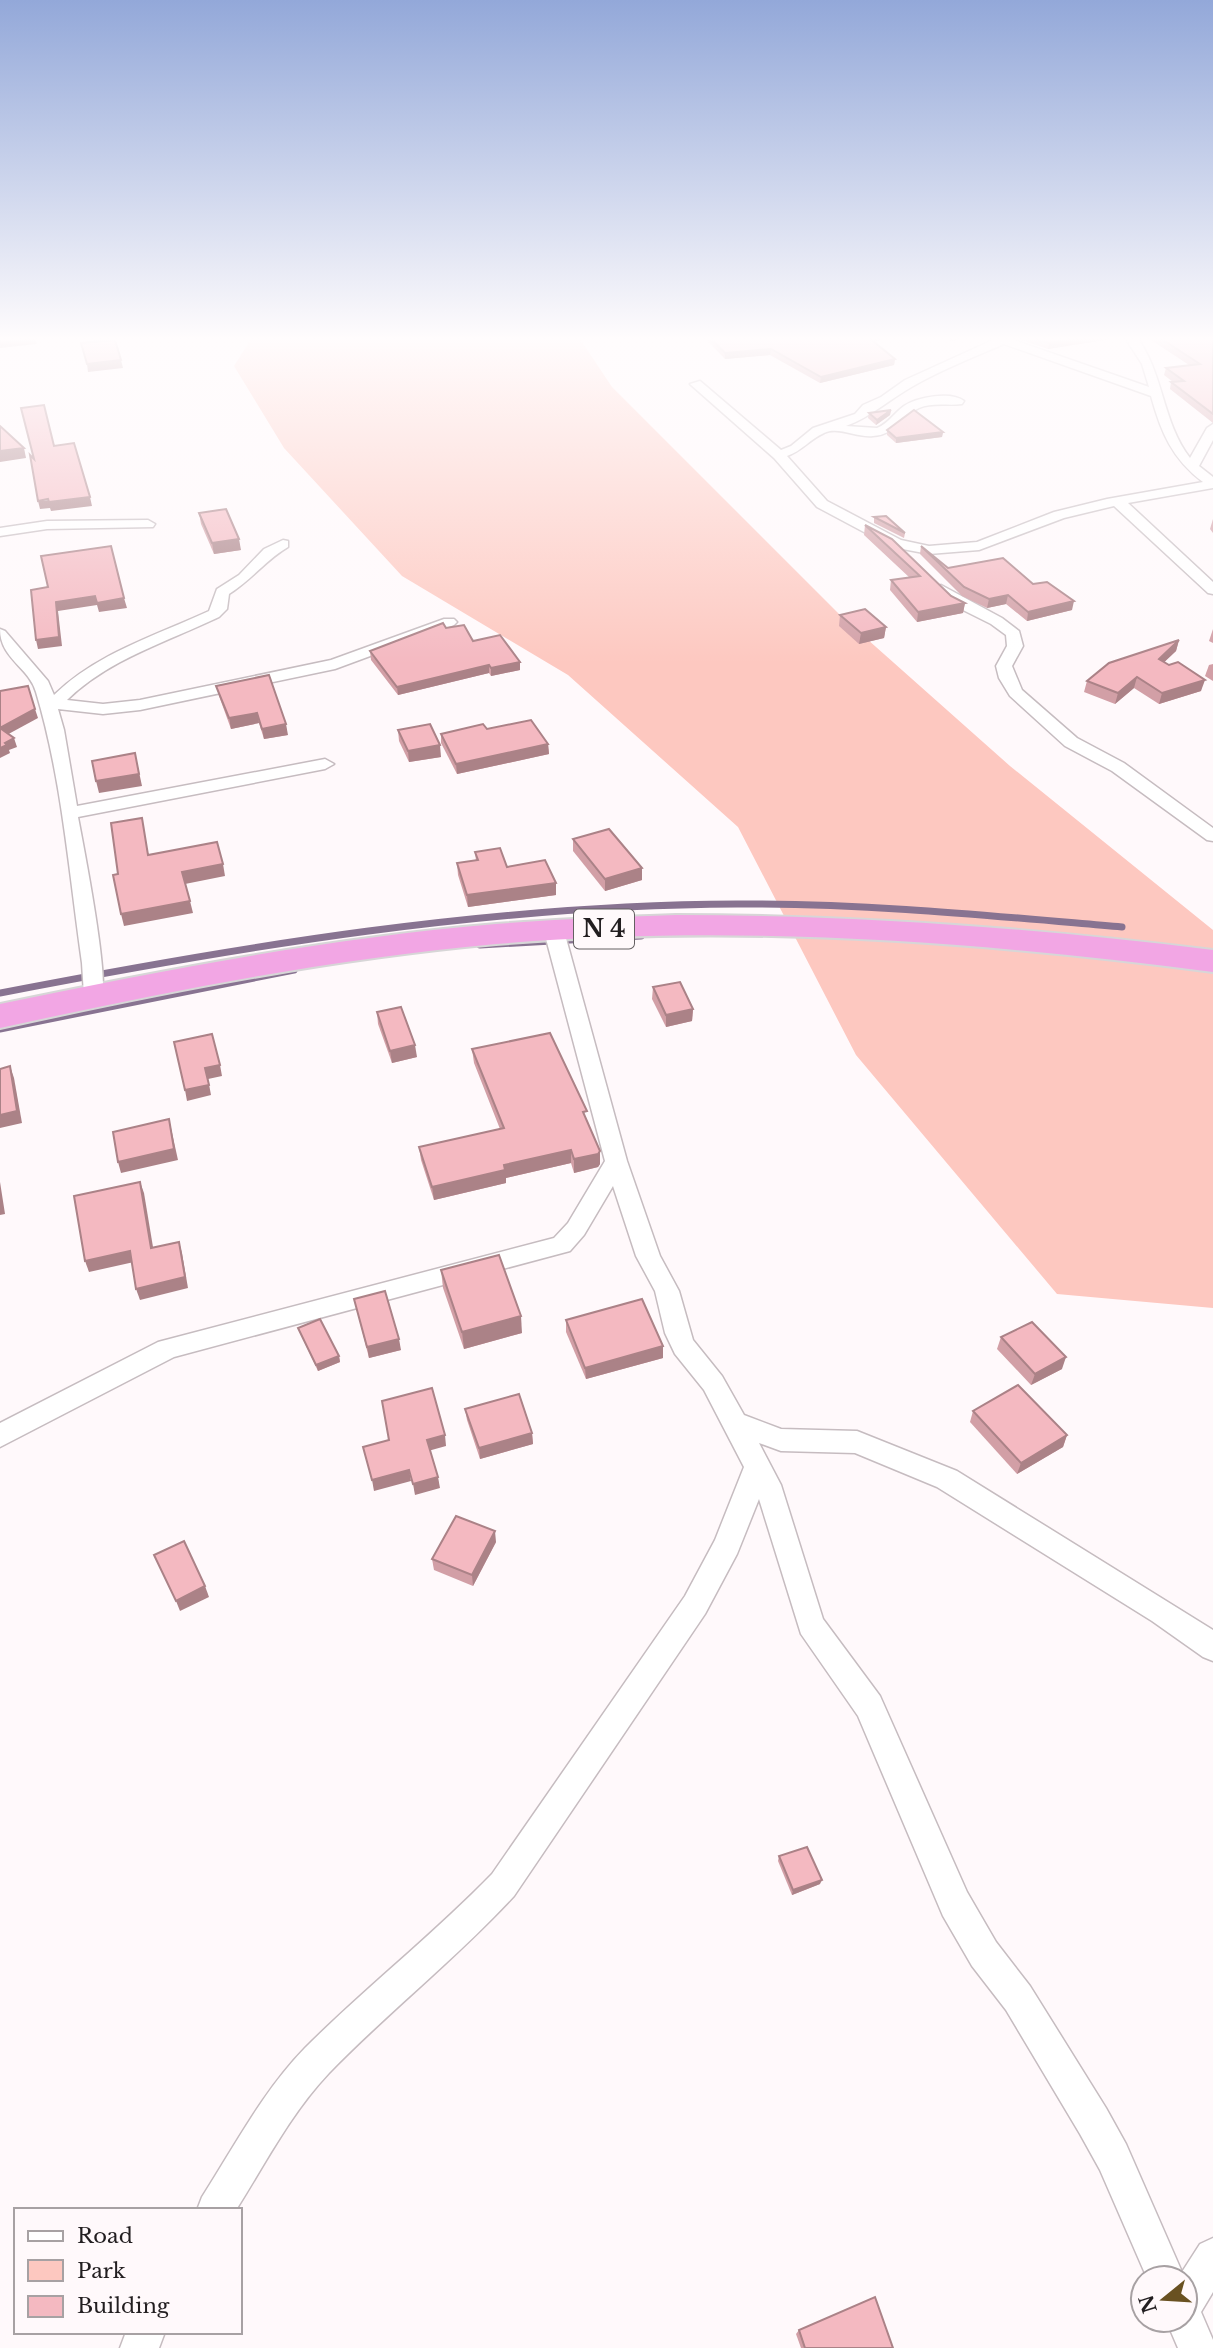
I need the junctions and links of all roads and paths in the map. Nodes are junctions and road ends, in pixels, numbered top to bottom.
1 (768, 446) edge
2 (800, 446) edge
3 (1175, 446) edge
4 (1204, 446) edge
5 (779, 455) junction
6 (1192, 467) junction
7 (1213, 483) edge
8 (1116, 501) junction
9 (148, 524) dead end
10 (0, 532) edge
11 (283, 544) dead end
12 (897, 544) junction
13 (1213, 590) edge
14 (449, 622) dead end
15 (0, 634) edge
16 (41, 684) junction
17 (22, 689) edge
18 (51, 703) junction
19 (325, 764) dead end
20 (69, 813) junction
21 (1213, 836) edge
22 (554, 930) junction
23 (1213, 961) edge
24 (94, 995) junction
25 (0, 1016) edge
26 (616, 1161) junction
27 (735, 1423) junction
28 (0, 1436) edge
29 (758, 1466) junction
30 (1213, 1647) edge
31 (216, 2208) edge
32 (1213, 2257) edge
33 (1160, 2264) edge
34 (1199, 2280) edge

1 - 5 street
2 - 5 street
3 - 6 street
4 - 6 street
5 - 12 street
6 - 7 street
7 - 8 street
8 - 12 street
8 - 13 street
9 - 10 street
11 - 18 street
12 - 21 street
14 - 18 street
15 - 16 street
16 - 17 street
16 - 18 street
18 - 20 street
19 - 20 street
20 - 24 street
22 - 23 highway, N 4
22 - 24 highway, N 4
22 - 26 street
24 - 25 highway, N 4
26 - 27 street
26 - 28 street
27 - 29 street
27 - 30 street
29 - 31 street
29 - 33 street
32 - 34 street

